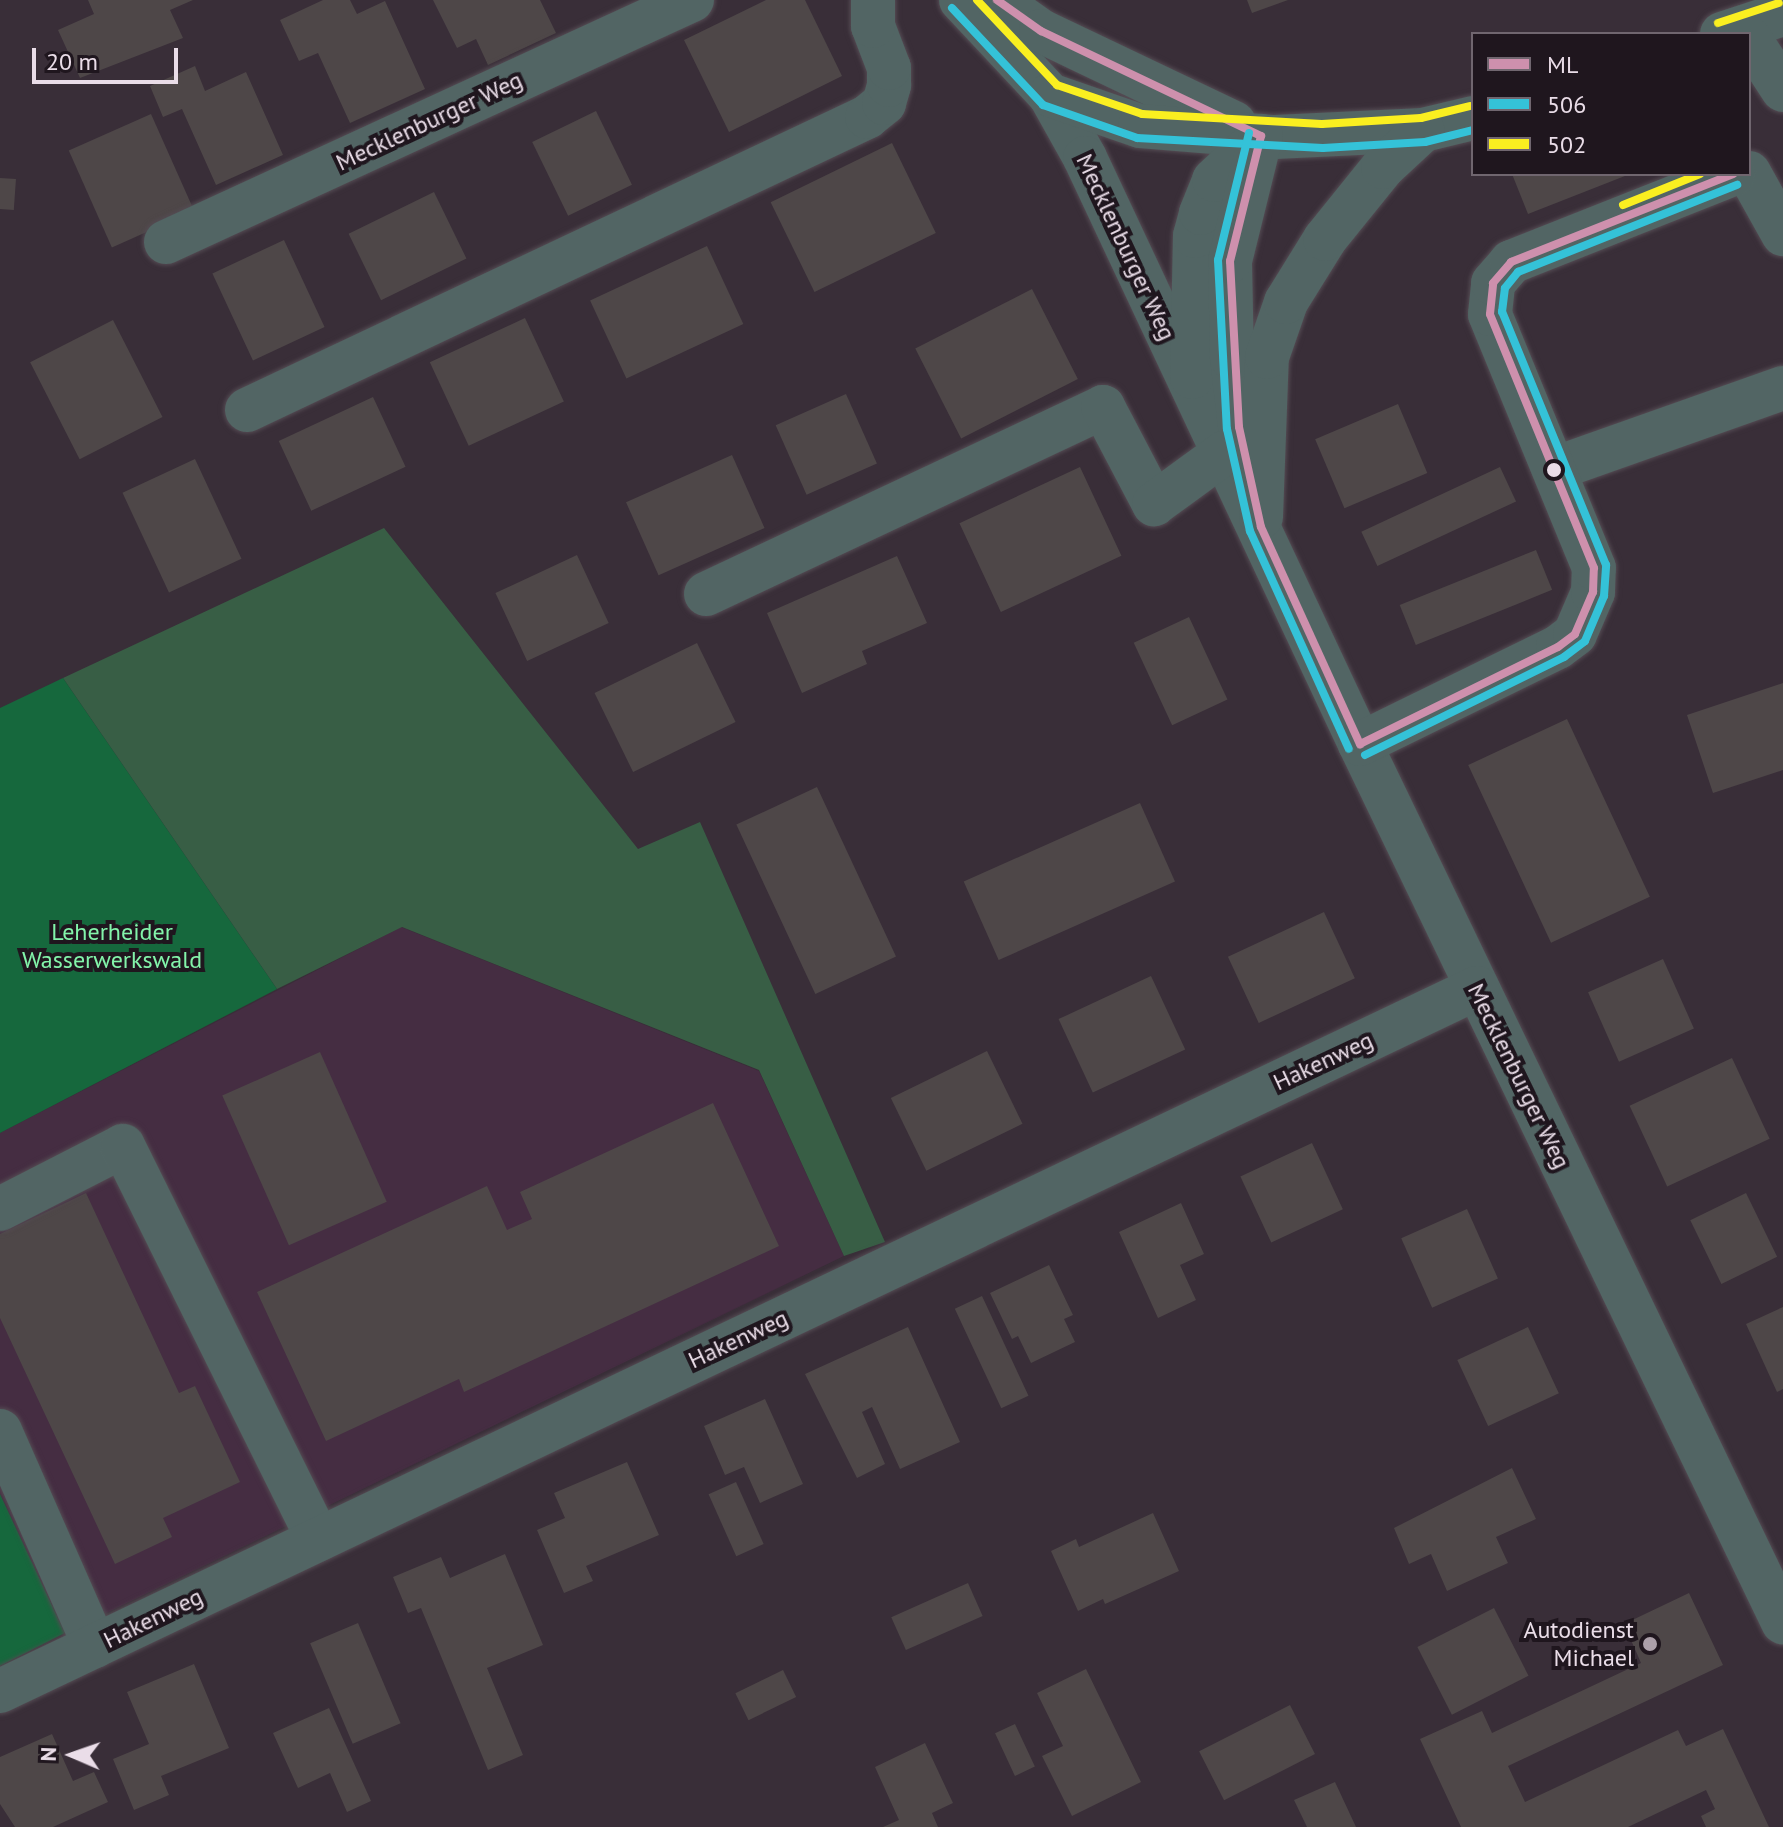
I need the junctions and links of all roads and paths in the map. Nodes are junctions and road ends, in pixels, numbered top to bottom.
1 (692, 0) edge
2 (873, 0) edge
3 (961, 0) edge
4 (997, 0) edge
5 (1783, 14) edge
6 (1743, 32) edge
7 (1751, 47) edge
8 (1783, 90) edge
9 (1050, 95) junction
10 (1471, 118) edge
11 (1423, 130) junction
12 (1261, 136) junction
13 (1728, 176) edge
14 (1751, 176) edge
15 (1783, 234) edge
16 (166, 242) dead end
17 (1192, 388) junction
18 (1783, 388) edge
19 (247, 410) dead end
20 (1224, 453) junction
21 (1557, 468) junction
22 (1261, 527) junction
23 (706, 594) dead end
24 (1360, 744) junction
25 (1477, 988) junction
26 (0, 1209) edge
27 (0, 1431) edge
28 (318, 1539) junction
29 (1783, 1622) edge
30 (95, 1646) junction
31 (0, 1691) edge

1 - 16 street, Mecklenburger Weg
2 - 19 street
3 - 9 street, Mecklenburger Weg
4 - 12 street
5 - 6 street
7 - 8 street
9 - 12 street
9 - 17 street, Mecklenburger Weg
10 - 11 street
11 - 12 street
11 - 22 street, Mecklenburger Weg
12 - 17 street, Mecklenburger Weg
12 - 22 street, Mecklenburger Weg
13 - 21 street
14 - 15 street
17 - 20 street, Mecklenburger Weg
18 - 21 street
20 - 22 street, Mecklenburger Weg
20 - 23 street
21 - 24 street
22 - 24 street, Mecklenburger Weg
24 - 25 street, Mecklenburger Weg
25 - 28 street, Hakenweg
25 - 29 street, Mecklenburger Weg
26 - 28 street
27 - 30 street
28 - 30 street, Hakenweg
30 - 31 street, Hakenweg

